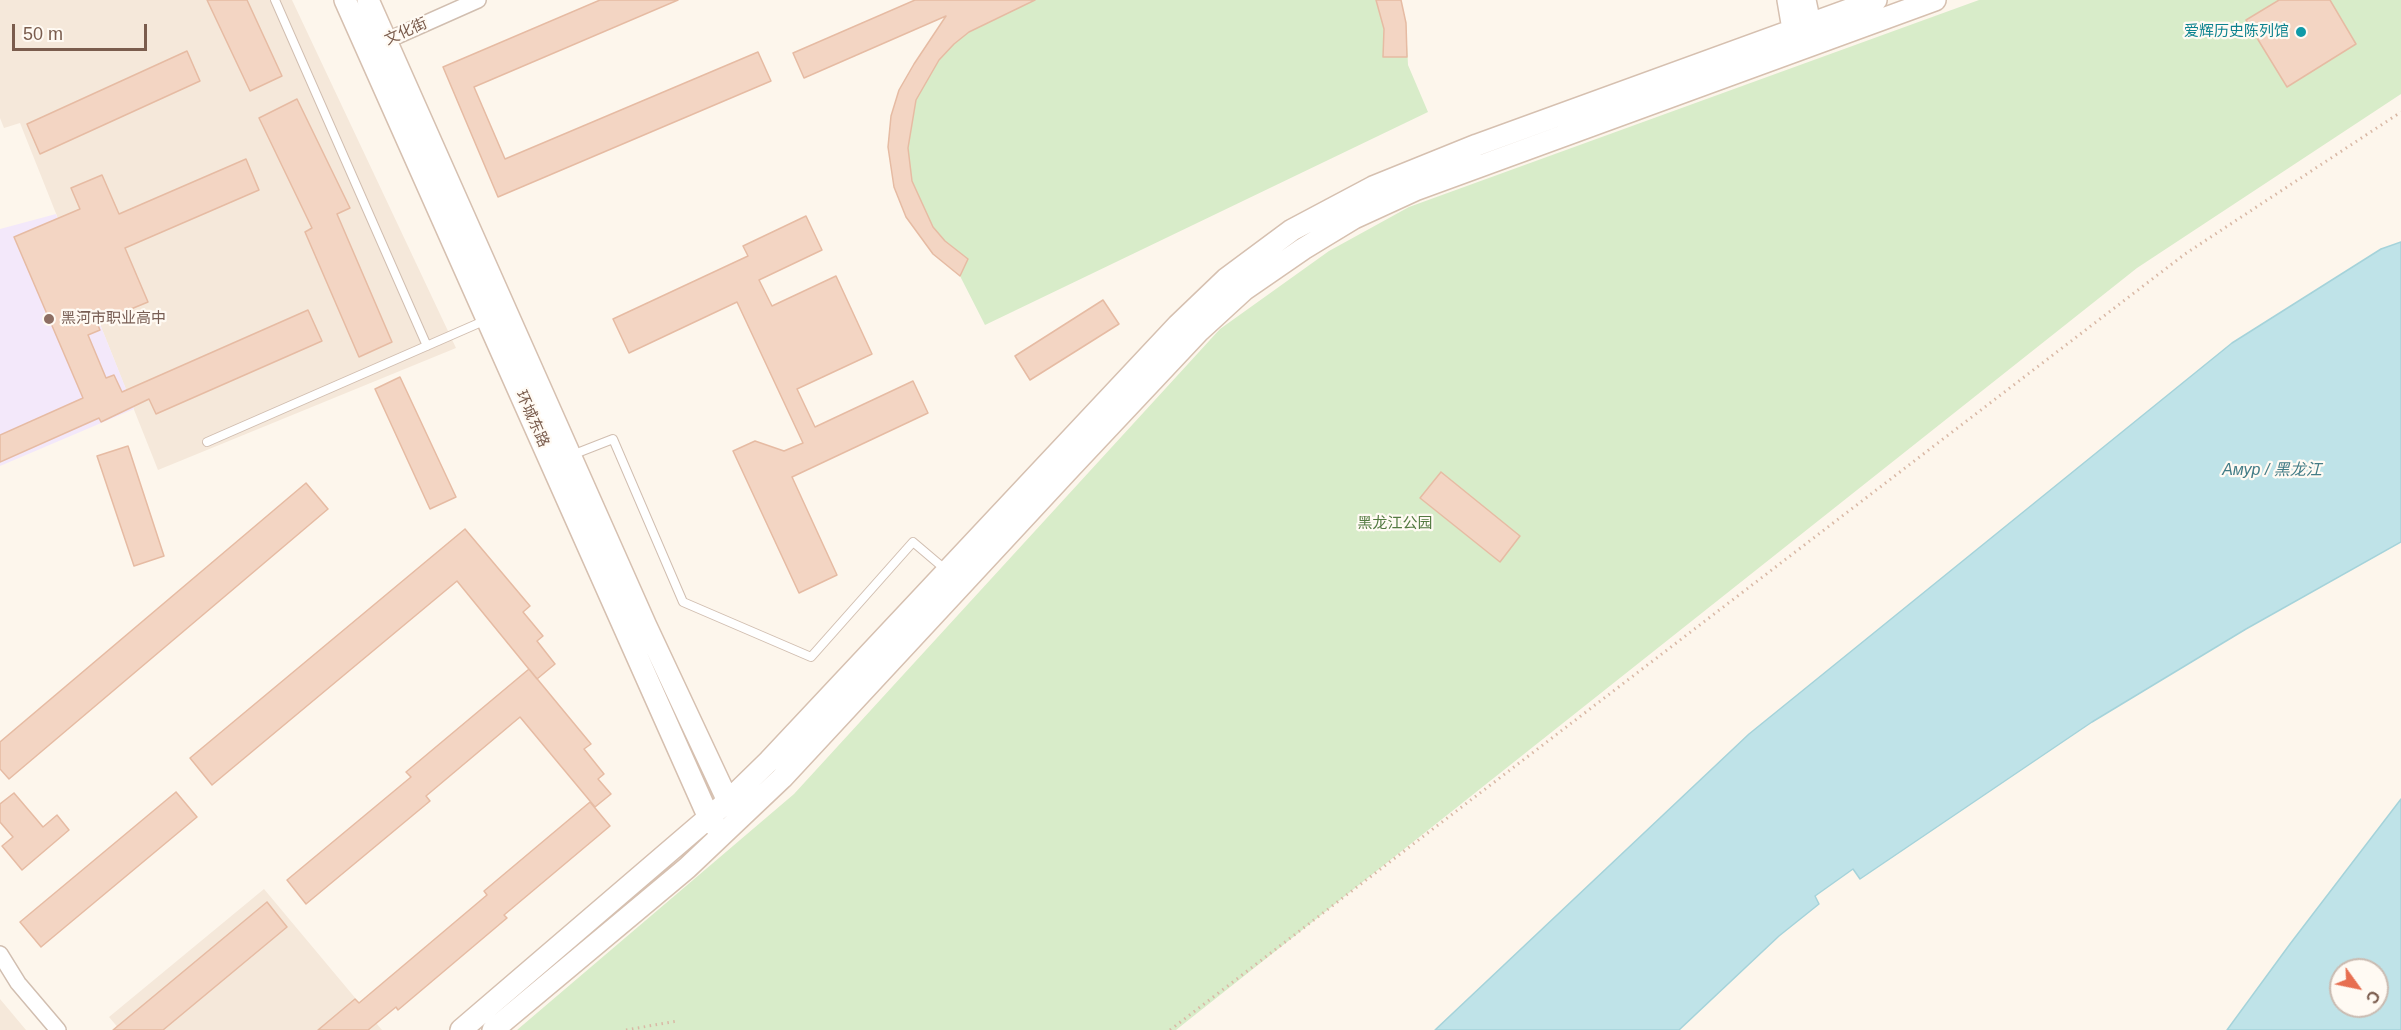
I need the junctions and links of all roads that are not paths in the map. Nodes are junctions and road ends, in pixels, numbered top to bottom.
1 (275, 0) edge
2 (345, 0) edge
3 (368, 0) edge
4 (478, 0) edge
5 (1788, 0) edge
6 (1805, 0) edge
7 (1876, 0) edge
8 (1935, 0) edge
9 (1803, 37) junction
10 (377, 45) junction
11 (488, 319) junction
12 (427, 346) junction
13 (207, 442) dead end
14 (570, 456) junction
15 (947, 571) junction
16 (728, 801) junction
17 (742, 817) junction
18 (709, 818) junction
19 (722, 835) junction
20 (0, 954) edge
21 (58, 1030) edge
22 (461, 1030) edge
23 (493, 1030) edge

1 - 12 lane
2 - 10 street, 环城东路
3 - 10 street, 环城东路
4 - 10 street, 文化街
5 - 9 street
6 - 9 street
7 - 9 street
8 - 9 street
9 - 15 street
9 - 17 street
10 - 11 street, 环城东路
10 - 14 street, 环城东路
11 - 12 lane
11 - 18 street, 环城东路
12 - 13 lane
14 - 15 lane
14 - 16 street, 环城东路
15 - 16 street
16 - 17 street, 环城东路
16 - 18 street
17 - 19 street
18 - 19 street, 环城东路
18 - 22 street
19 - 23 street
20 - 21 street

